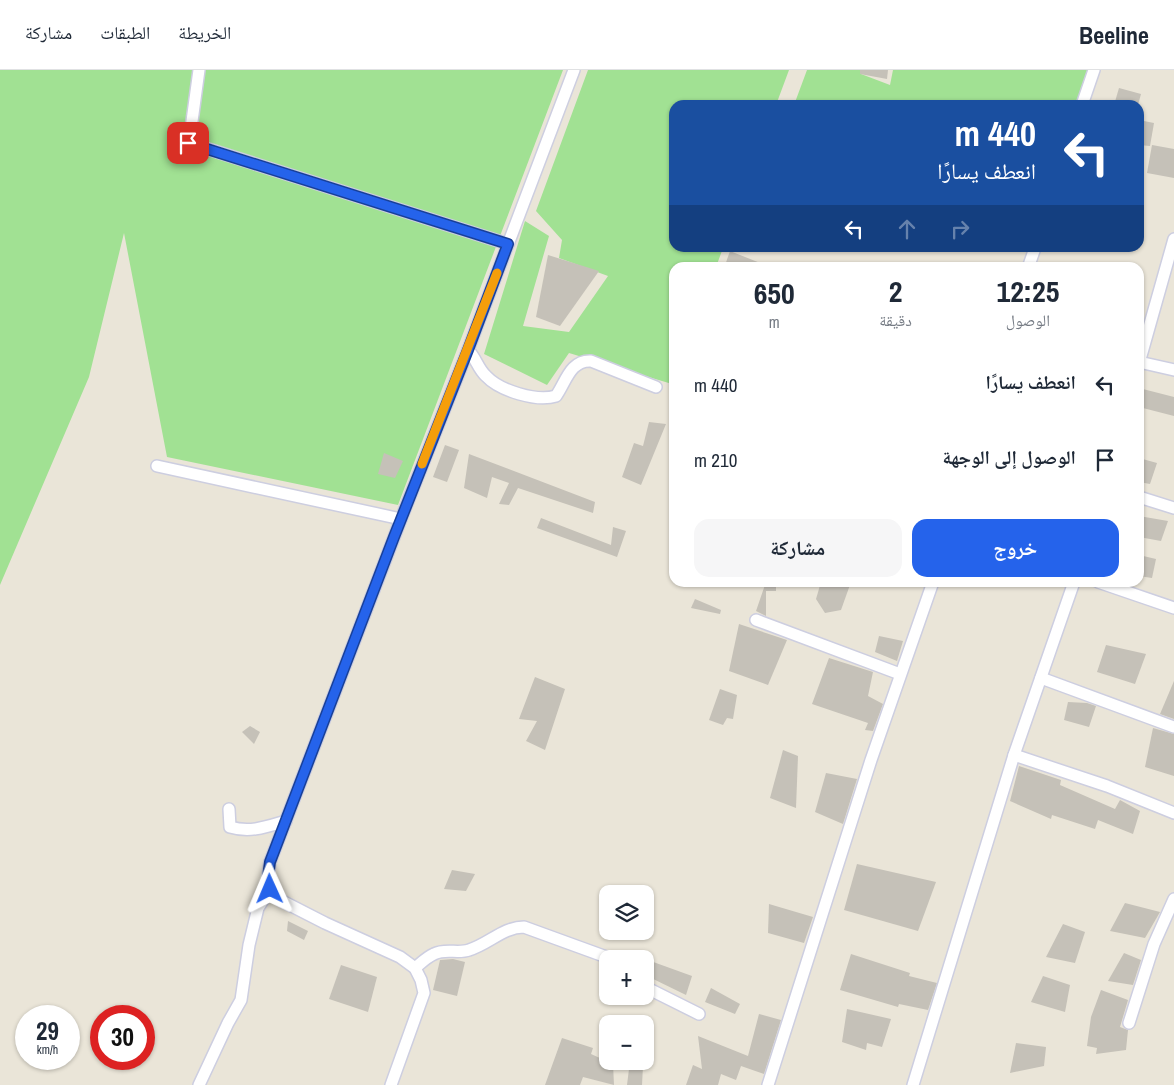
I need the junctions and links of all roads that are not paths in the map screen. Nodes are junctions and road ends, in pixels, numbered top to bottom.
1 (199, 70) edge
2 (574, 70) edge
3 (1094, 70) edge
4 (1084, 100) edge
5 (1174, 239) edge
6 (508, 244) junction
7 (1144, 345) edge
8 (468, 350) junction
9 (1144, 364) edge
10 (1174, 370) edge
11 (656, 387) dead end
12 (157, 466) dead end
13 (1144, 499) edge
14 (1174, 508) edge
15 (401, 519) junction
16 (932, 587) edge
17 (1072, 587) edge
18 (1113, 587) edge
19 (1174, 608) edge
20 (756, 620) dead end
21 (900, 674) junction
22 (1041, 678) junction
23 (1174, 727) edge
24 (1014, 755) junction
25 (229, 809) dead end
26 (1174, 813) edge
27 (286, 821) junction
28 (270, 889) junction
29 (1174, 899) edge
30 (599, 954) edge
31 (415, 968) junction
32 (654, 992) edge
33 (698, 1014) dead end
34 (1129, 1023) dead end
35 (199, 1085) edge
36 (391, 1085) edge
37 (768, 1085) edge
38 (913, 1085) edge

1 - 6 street
2 - 6 street
3 - 4 street
5 - 7 street
6 - 8 street
8 - 11 street
8 - 15 street
9 - 10 street
12 - 15 street
13 - 14 street
15 - 27 street
16 - 21 street
17 - 22 street
18 - 19 street
20 - 21 street
21 - 37 street
22 - 23 street
22 - 24 street
24 - 26 street
24 - 38 street
25 - 27 street
27 - 28 street
28 - 31 street
28 - 35 street
29 - 34 street
30 - 31 street
31 - 36 street
32 - 33 street

